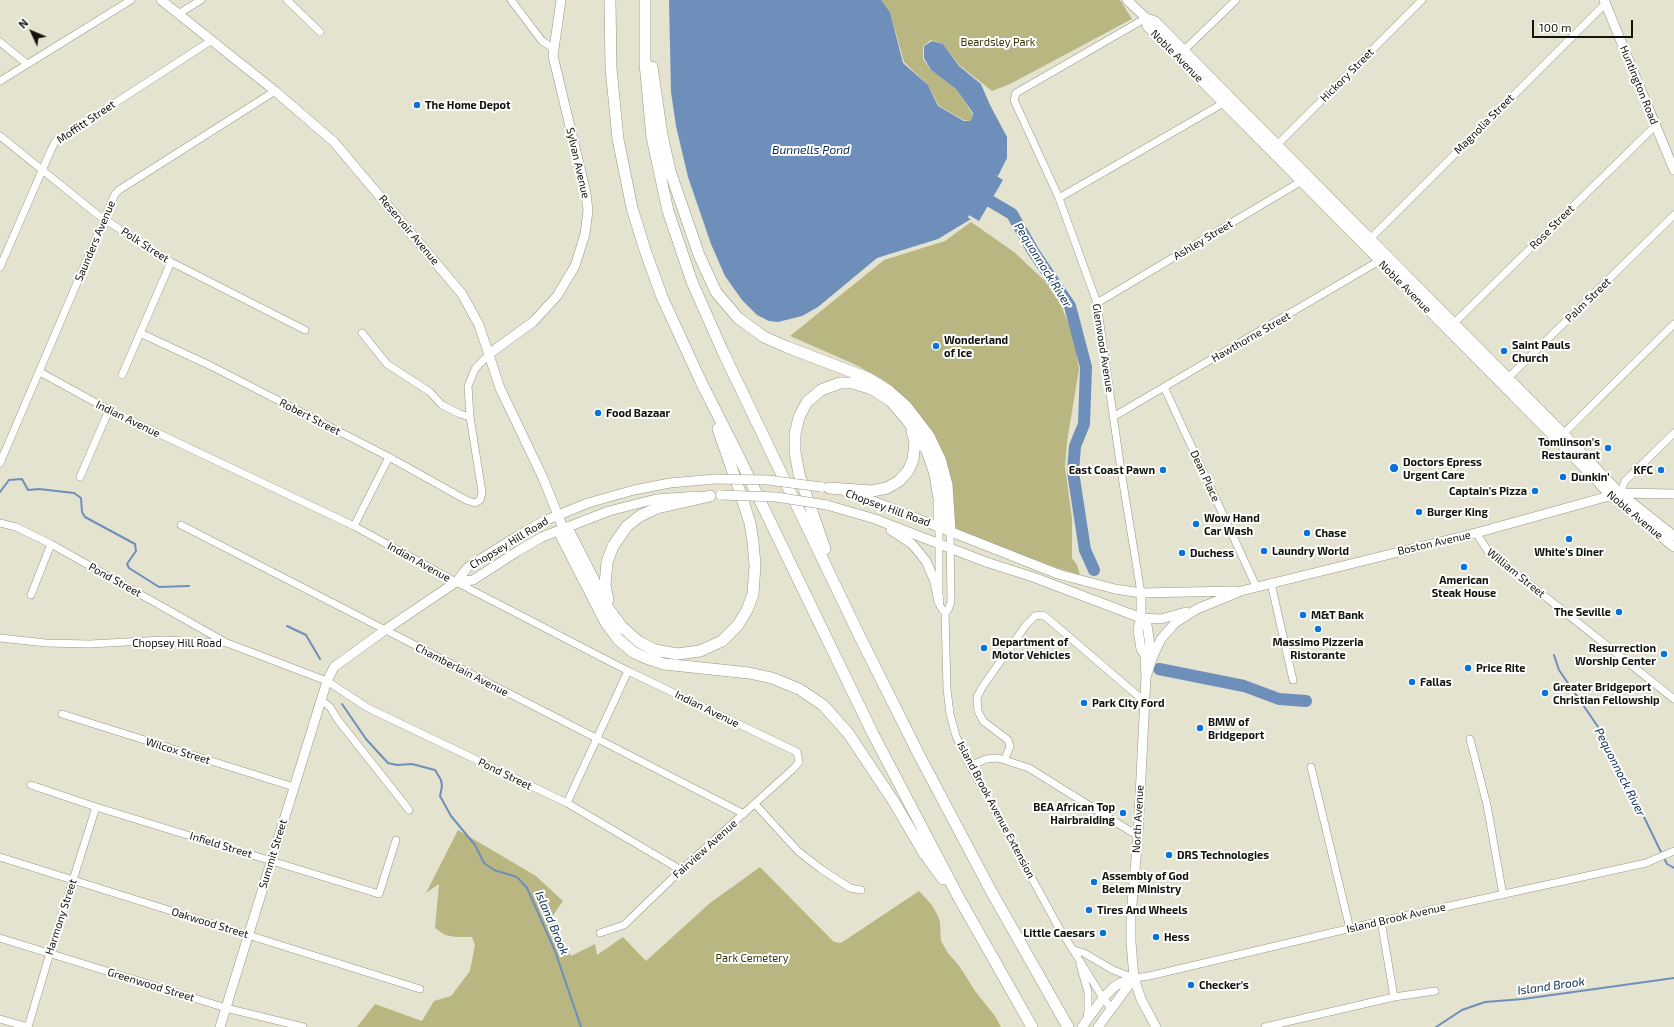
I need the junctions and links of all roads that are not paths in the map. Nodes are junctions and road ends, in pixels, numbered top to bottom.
1 (131, 0) edge
2 (161, 0) edge
3 (201, 0) edge
4 (287, 0) edge
5 (511, 0) edge
6 (561, 0) edge
7 (610, 0) edge
8 (645, 0) edge
9 (1127, 0) edge
10 (1236, 0) edge
11 (1422, 0) edge
12 (1605, 2) edge
13 (645, 13) junction
14 (178, 14) junction
15 (1146, 18) junction
16 (320, 32) dead end
17 (212, 40) junction
18 (0, 42) edge
19 (553, 48) junction
20 (1181, 53) junction
21 (27, 64) junction
22 (0, 81) edge
23 (275, 91) junction
24 (1228, 100) junction
25 (1656, 125) junction
26 (0, 136) edge
27 (1274, 148) junction
28 (42, 170) junction
29 (1674, 170) edge
30 (1308, 176) junction
31 (1300, 182) junction
32 (1059, 198) junction
33 (1674, 215) edge
34 (104, 218) junction
35 (1366, 242) junction
36 (1383, 258) junction
37 (171, 262) junction
38 (0, 268) edge
39 (1097, 303) junction
40 (1674, 324) edge
41 (1451, 326) junction
42 (305, 330) dead end
43 (362, 332) dead end
44 (140, 333) junction
45 (489, 354) junction
46 (40, 372) junction
47 (122, 375) dead end
48 (1505, 382) junction
49 (702, 384) junction
50 (1164, 387) junction
51 (109, 410) junction
52 (901, 411) junction
53 (470, 417) junction
54 (1113, 417) junction
55 (1674, 433) edge
56 (1561, 437) junction
57 (389, 457) junction
58 (0, 463) edge
59 (80, 477) dead end
60 (825, 487) junction
61 (1620, 493) junction
62 (1674, 494) edge
63 (715, 495) junction
64 (1610, 496) junction
65 (559, 515) junction
66 (875, 519) junction
67 (0, 523) edge
68 (181, 525) dead end
69 (354, 526) junction
70 (939, 527) junction
71 (563, 528) junction
72 (950, 531) junction
73 (1476, 533) junction
74 (1674, 536) edge
75 (51, 544) junction
76 (938, 544) junction
77 (1674, 547) edge
78 (951, 548) junction
79 (456, 582) junction
80 (1271, 583) junction
81 (1256, 586) junction
82 (1240, 591) junction
83 (1141, 593) junction
84 (31, 595) dead end
85 (939, 602) junction
86 (1197, 609) junction
87 (848, 613) junction
88 (945, 613) junction
89 (1141, 618) junction
90 (622, 627) junction
91 (385, 630) junction
92 (0, 638) edge
93 (227, 643) junction
94 (628, 671) junction
95 (1146, 677) junction
96 (1293, 680) dead end
97 (327, 681) junction
98 (1674, 699) edge
99 (321, 700) junction
100 (1144, 701) junction
101 (62, 714) dead end
102 (596, 739) junction
103 (1470, 740) dead end
104 (797, 752) joint
105 (1005, 759) junction
106 (970, 766) junction
107 (1311, 767) dead end
108 (31, 785) dead end
109 (294, 787) junction
110 (567, 803) junction
111 (755, 804) junction
112 (96, 808) junction
113 (409, 810) dead end
114 (744, 814) junction
115 (1138, 836) junction
116 (396, 840) dead end
117 (1672, 852) edge
118 (0, 857) edge
119 (272, 860) junction
120 (681, 870) junction
121 (73, 880) junction
122 (860, 890) dead end
123 (1504, 895) junction
124 (959, 898) junction
125 (1381, 921) junction
126 (1350, 929) junction
127 (600, 933) dead end
128 (248, 935) junction
129 (0, 938) edge
130 (1074, 950) junction
131 (50, 953) junction
132 (1134, 978) junction
133 (420, 989) dead end
134 (1435, 991) dead end
135 (1394, 997) junction
136 (1103, 998) junction
137 (226, 1008) junction
138 (1112, 1009) junction
139 (0, 1019) edge
140 (1085, 1024) edge
141 (1067, 1026) edge
142 (28, 1027) edge
143 (220, 1027) edge
144 (303, 1027) edge
145 (1032, 1027) edge
146 (1098, 1027) edge
147 (1156, 1027) edge
148 (1265, 1027) edge

1 - 21 street
2 - 14 main road, Reservoir Avenue
3 - 14 street
4 - 16 street
5 - 19 street
6 - 19 main road, Sylvan Avenue
7 - 49 highway
8 - 13 highway
9 - 15 main road, Noble Avenue
10 - 20 street
11 - 27 street, Hickory Street
12 - 25 main road, Huntington Road
12 - 35 street, Magnolia Street
13 - 72 highway
13 - 87 highway
14 - 17 main road, Reservoir Avenue
15 - 20 main road, Noble Avenue
15 - 32 street, Glenwood Avenue
17 - 23 main road, Reservoir Avenue
17 - 28 street, Moffitt Street
18 - 21 street
19 - 45 main road, Sylvan Avenue
20 - 24 main road, Noble Avenue
21 - 22 street
23 - 34 street, Saunders Avenue
23 - 45 main road, Reservoir Avenue
24 - 27 main road, Noble Avenue
24 - 32 street
25 - 29 main road, Huntington Road
25 - 41 street, Rose Street
26 - 28 street, Polk Street
27 - 30 main road, Noble Avenue
27 - 31 main road, Noble Avenue
28 - 34 street, Polk Street
28 - 38 street, Moffitt Street
30 - 31 street, Ashley Street
30 - 35 main road, Noble Avenue
31 - 35 main road, Noble Avenue
31 - 39 street, Ashley Street
32 - 39 street, Glenwood Avenue
33 - 48 street, Palm Street
34 - 37 street, Polk Street
34 - 46 street, Saunders Avenue
35 - 36 main road, Noble Avenue
36 - 41 main road, Noble Avenue
36 - 50 street, Hawthorne Street
37 - 42 street, Polk Street
37 - 44 street
39 - 54 street, Glenwood Avenue
40 - 56 street
41 - 48 main road, Noble Avenue
43 - 53 street
44 - 47 street
44 - 57 street, Robert Street
45 - 53 street
45 - 65 main road, Reservoir Avenue
46 - 51 street, Indian Avenue
46 - 58 street, Saunders Avenue
48 - 56 main road, Noble Avenue
49 - 90 highway
49 - 124 highway
50 - 54 street, Hawthorne Street
50 - 81 street, Dean Place
51 - 59 street
51 - 69 street, Indian Avenue
52 - 60 highway
52 - 70 highway
52 - 87 highway
53 - 57 street, Robert Street
54 - 83 street, Glenwood Avenue
55 - 61 street
56 - 61 main road, Noble Avenue
56 - 64 main road, Noble Avenue
57 - 69 street
60 - 65 main road, Chopsey Hill Road, bridge
60 - 70 main road, Chopsey Hill Road
61 - 62 main road, Boston Avenue
61 - 64 main road, Boston Avenue
61 - 74 main road, Noble Avenue
63 - 66 main road, Chopsey Hill Road, bridge
63 - 71 main road, Chopsey Hill Road
63 - 90 highway
64 - 73 main road, Boston Avenue
64 - 77 main road, Noble Avenue
65 - 71 main road, Reservoir Avenue
65 - 79 main road, Chopsey Hill Road
66 - 76 main road, Chopsey Hill Road
66 - 85 main road
67 - 75 street, Pond Street
68 - 91 street, Chamberlain Avenue
69 - 79 street, Indian Avenue
70 - 72 main road, Chopsey Hill Road
70 - 76 street, Island Brook Avenue Extension
71 - 79 main road, Chopsey Hill Road
71 - 90 highway
71 - 124 highway
72 - 78 street, Island Brook Avenue Extension
72 - 83 main road, Chopsey Hill Road
73 - 80 main road, Boston Avenue
73 - 98 street, William Street
75 - 84 street
75 - 93 street, Pond Street
76 - 78 main road, Chopsey Hill Road
76 - 85 street, Island Brook Avenue Extension
78 - 88 street, Island Brook Avenue Extension
78 - 89 main road, Chopsey Hill Road
79 - 91 main road, Chopsey Hill Road
79 - 94 street, Indian Avenue
80 - 81 main road, Boston Avenue
80 - 96 street
81 - 82 main road, Boston Avenue
82 - 83 main road, Chopsey Hill Road
82 - 86 main road, Boston Avenue
83 - 89 main road, Glenwood Avenue
85 - 88 street, Island Brook Avenue Extension
86 - 89 main road, Chopsey Hill Road
86 - 95 main road
87 - 141 highway
88 - 106 street, Island Brook Avenue Extension
89 - 95 main road, Glenwood Avenue
91 - 97 main road, Chopsey Hill Road
91 - 102 street, Chamberlain Avenue
92 - 93 street, Chopsey Hill Road
93 - 97 street, Chopsey Hill Road
94 - 102 street
94 - 104 street, Indian Avenue
95 - 100 main road, North Avenue
97 - 99 main road, Summit Street
97 - 110 street, Pond Street
99 - 109 main road, Summit Street
99 - 113 street
100 - 105 street
100 - 115 main road, North Avenue
101 - 109 street, Wilcox Street
102 - 110 street
102 - 114 street, Chamberlain Avenue
103 - 123 street
104 - 111 street, Fairview Avenue
105 - 106 street
105 - 115 street
106 - 130 street, Island Brook Avenue Extension
107 - 126 street
108 - 112 street, Infield Street
109 - 119 main road, Summit Street
110 - 120 street, Pond Street
111 - 114 street, Fairview Avenue
111 - 122 street
112 - 119 street, Infield Street
112 - 121 street, Harmony Street
114 - 120 street, Fairview Avenue
115 - 132 main road, North Avenue
116 - 119 street, Infield Street
117 - 123 street, Island Brook Avenue
118 - 121 street, Oakwood Street
119 - 128 main road, Summit Street
120 - 127 street, Fairview Avenue
121 - 128 street, Oakwood Street
121 - 131 street, Harmony Street
123 - 125 street, Island Brook Avenue
124 - 145 highway
125 - 126 street, Island Brook Avenue
125 - 135 street
126 - 132 street, Island Brook Avenue
128 - 133 street, Oakwood Street
128 - 137 main road, Summit Street
129 - 131 street, Greenwood Street
130 - 132 street
130 - 136 street, Island Brook Avenue Extension
130 - 140 street, Island Brook Avenue Extension
131 - 137 street, Greenwood Street
131 - 142 street, Harmony Street
132 - 136 main road
132 - 138 main road
132 - 147 main road, North Avenue
134 - 135 street
135 - 148 street
136 - 138 street, Island Brook Avenue Extension
136 - 140 main road
137 - 143 main road, Summit Street
137 - 144 street, Greenwood Street
138 - 146 main road
139 - 142 street

